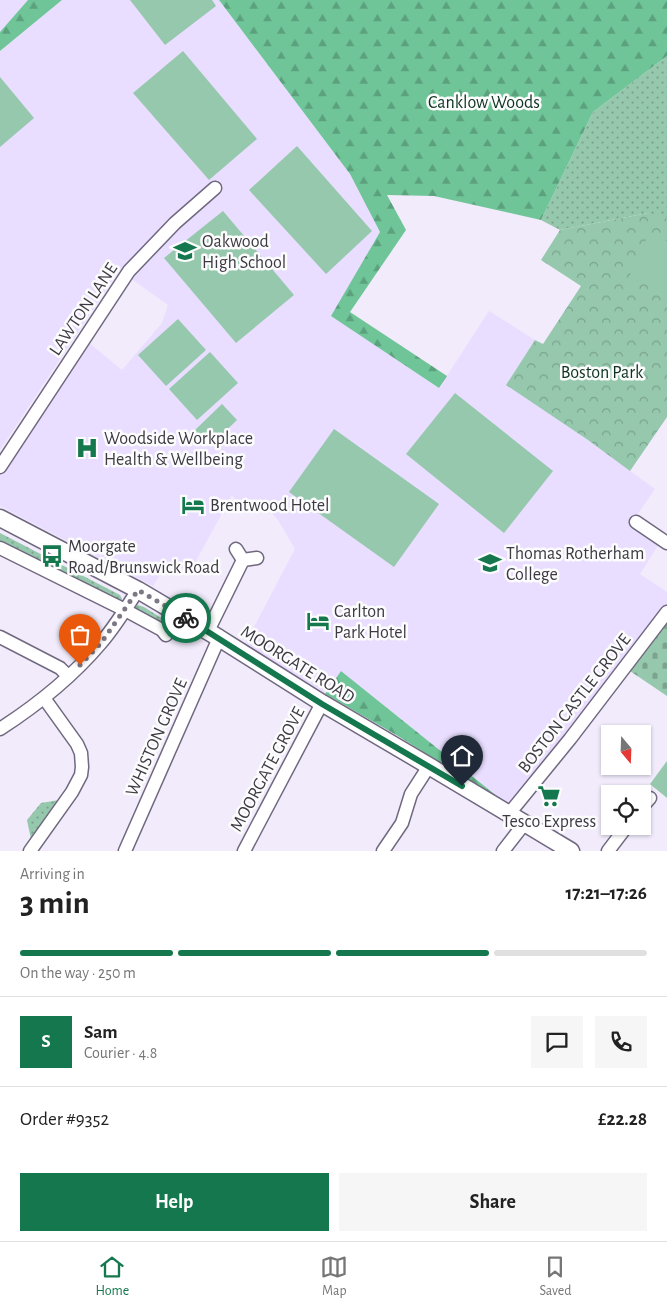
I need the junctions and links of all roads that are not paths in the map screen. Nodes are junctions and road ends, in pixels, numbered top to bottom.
1 (216, 188) dead end
2 (0, 467) edge
3 (0, 518) edge
4 (636, 522) dead end
5 (667, 543) edge
6 (0, 548) edge
7 (257, 558) dead end
8 (138, 590) junction
9 (125, 610) junction
10 (667, 612) edge
11 (213, 634) junction
12 (166, 635) dead end
13 (0, 638) edge
14 (68, 676) junction
15 (44, 698) junction
16 (322, 704) junction
17 (0, 729) edge
18 (429, 766) junction
19 (508, 815) junction
20 (524, 824) junction
21 (620, 835) edge
22 (30, 851) edge
23 (125, 851) edge
24 (244, 851) edge
25 (383, 851) edge
26 (503, 851) edge
27 (570, 851) edge
28 (608, 851) edge

1 - 2 street, LAWTON LANE
3 - 8 main road, MOORGATE ROAD
4 - 5 street
6 - 9 street
7 - 11 street, WHISTON GROVE
8 - 9 street
8 - 11 main road, MOORGATE ROAD
9 - 12 street
9 - 14 street
10 - 19 street, BOSTON CASTLE GROVE
11 - 16 main road, MOORGATE ROAD
11 - 23 street, WHISTON GROVE
13 - 14 street
14 - 15 street
15 - 17 street
15 - 22 street
16 - 18 main road, MOORGATE ROAD
16 - 24 street, MOORGATE GROVE
18 - 19 main road, MOORGATE ROAD
18 - 25 street
19 - 20 main road, MOORGATE ROAD
20 - 26 street
20 - 27 main road, MOORGATE ROAD
21 - 28 street

